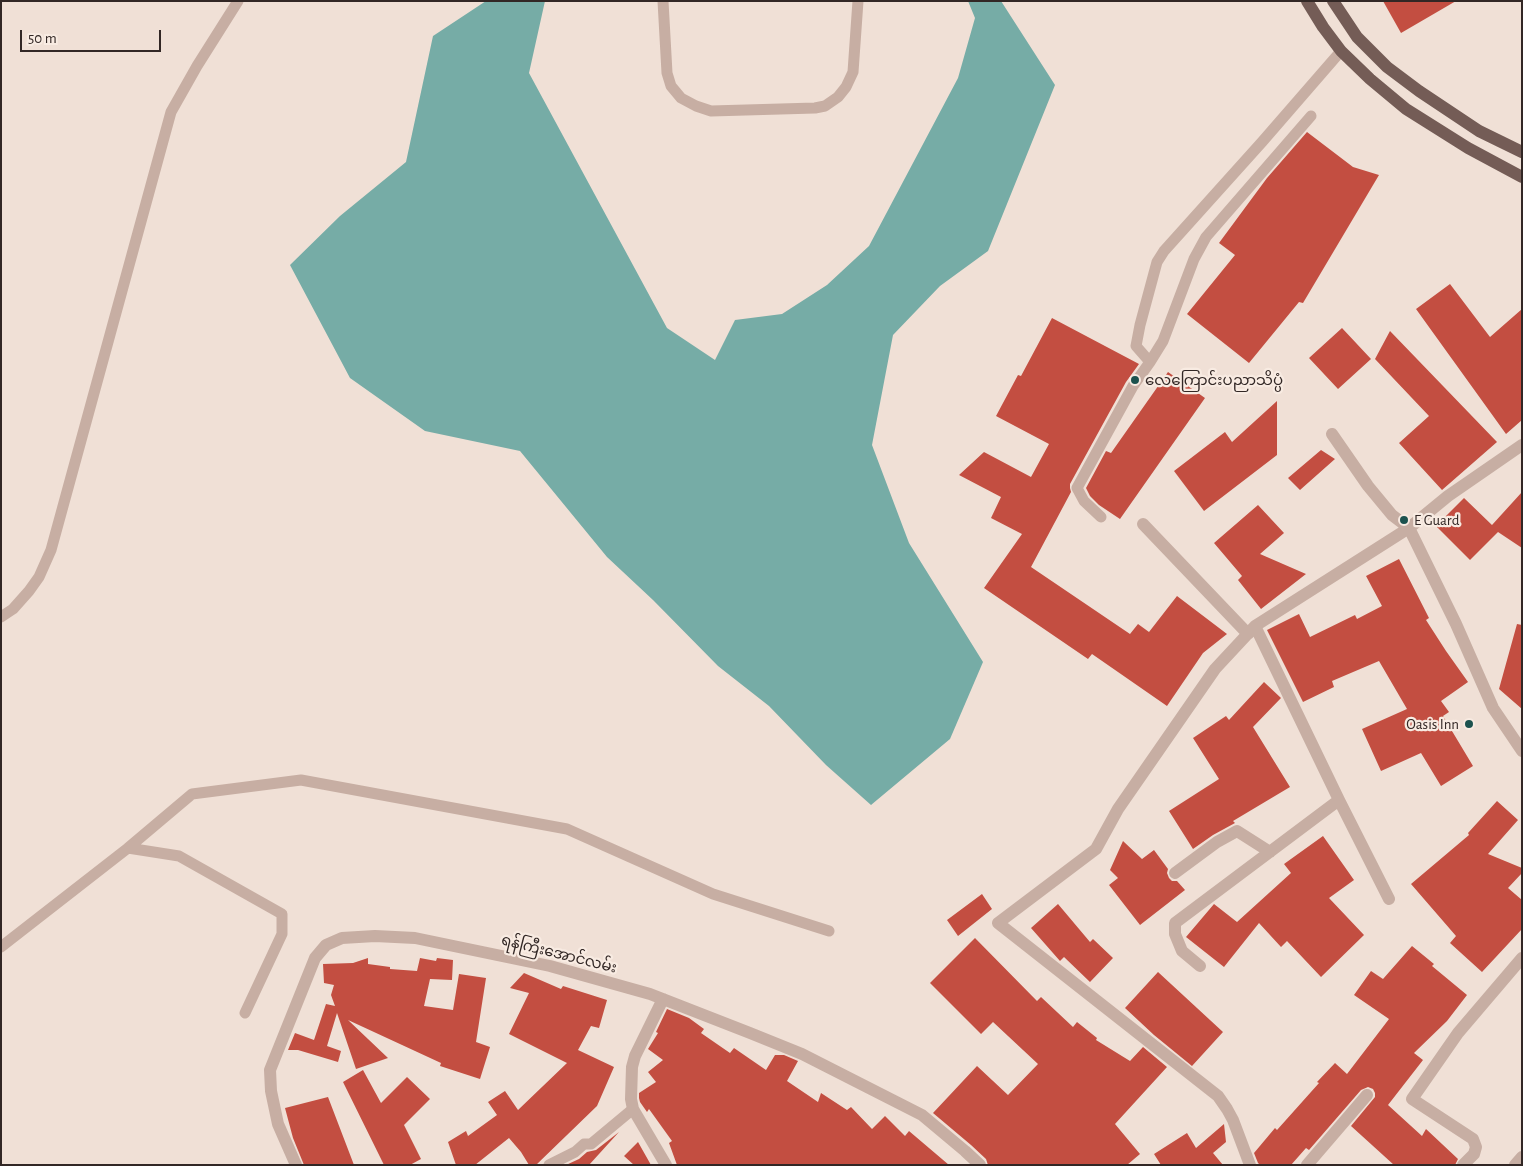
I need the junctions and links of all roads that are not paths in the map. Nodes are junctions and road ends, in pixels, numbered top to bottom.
1 (238, 1) edge
2 (663, 1) edge
3 (858, 1) edge
4 (1307, 1) edge
5 (1332, 1) edge
6 (1341, 51) junction
7 (1311, 116) dead end
8 (1262, 142) junction
9 (1522, 152) edge
10 (1280, 153) junction
11 (1522, 177) edge
12 (1215, 194) junction
13 (1232, 207) junction
14 (1150, 362) junction
15 (1332, 434) dead end
16 (1522, 445) edge
17 (1101, 517) dead end
18 (1142, 524) dead end
19 (1408, 528) junction
20 (1, 617) edge
21 (1251, 630) junction
22 (1522, 752) edge
23 (1339, 800) junction
24 (128, 848) junction
25 (1270, 852) junction
26 (1175, 873) dead end
27 (1389, 899) dead end
28 (829, 931) dead end
29 (1, 947) edge
30 (1522, 958) edge
31 (1200, 966) dead end
32 (663, 999) junction
33 (245, 1013) dead end
34 (1366, 1095) dead end
35 (633, 1109) junction
36 (1522, 1157) edge
37 (1465, 1164) edge
38 (296, 1165) edge
39 (549, 1165) edge
40 (666, 1165) edge
41 (980, 1165) edge
42 (1250, 1165) edge
43 (1307, 1165) edge
44 (1515, 1165) edge

1 - 20 lane
2 - 3 lane
4 - 6 main road
5 - 9 main road
6 - 8 lane
6 - 11 main road
7 - 10 lane
8 - 10 lane
8 - 12 lane
10 - 13 lane
12 - 13 lane
12 - 14 lane
13 - 14 lane
14 - 17 lane
15 - 19 street
16 - 19 street
18 - 21 street
19 - 21 street
19 - 22 street
21 - 23 street
21 - 42 street
23 - 25 street
23 - 27 street
24 - 28 lane
24 - 29 lane
24 - 33 lane
25 - 26 street
25 - 31 street
30 - 37 street
32 - 35 street
32 - 38 street, ရန်ကြီးအောင်လမ်း
32 - 41 street, ရန်ကြီးအောင်လမ်း
34 - 43 street
35 - 39 lane
35 - 40 street
36 - 44 street

